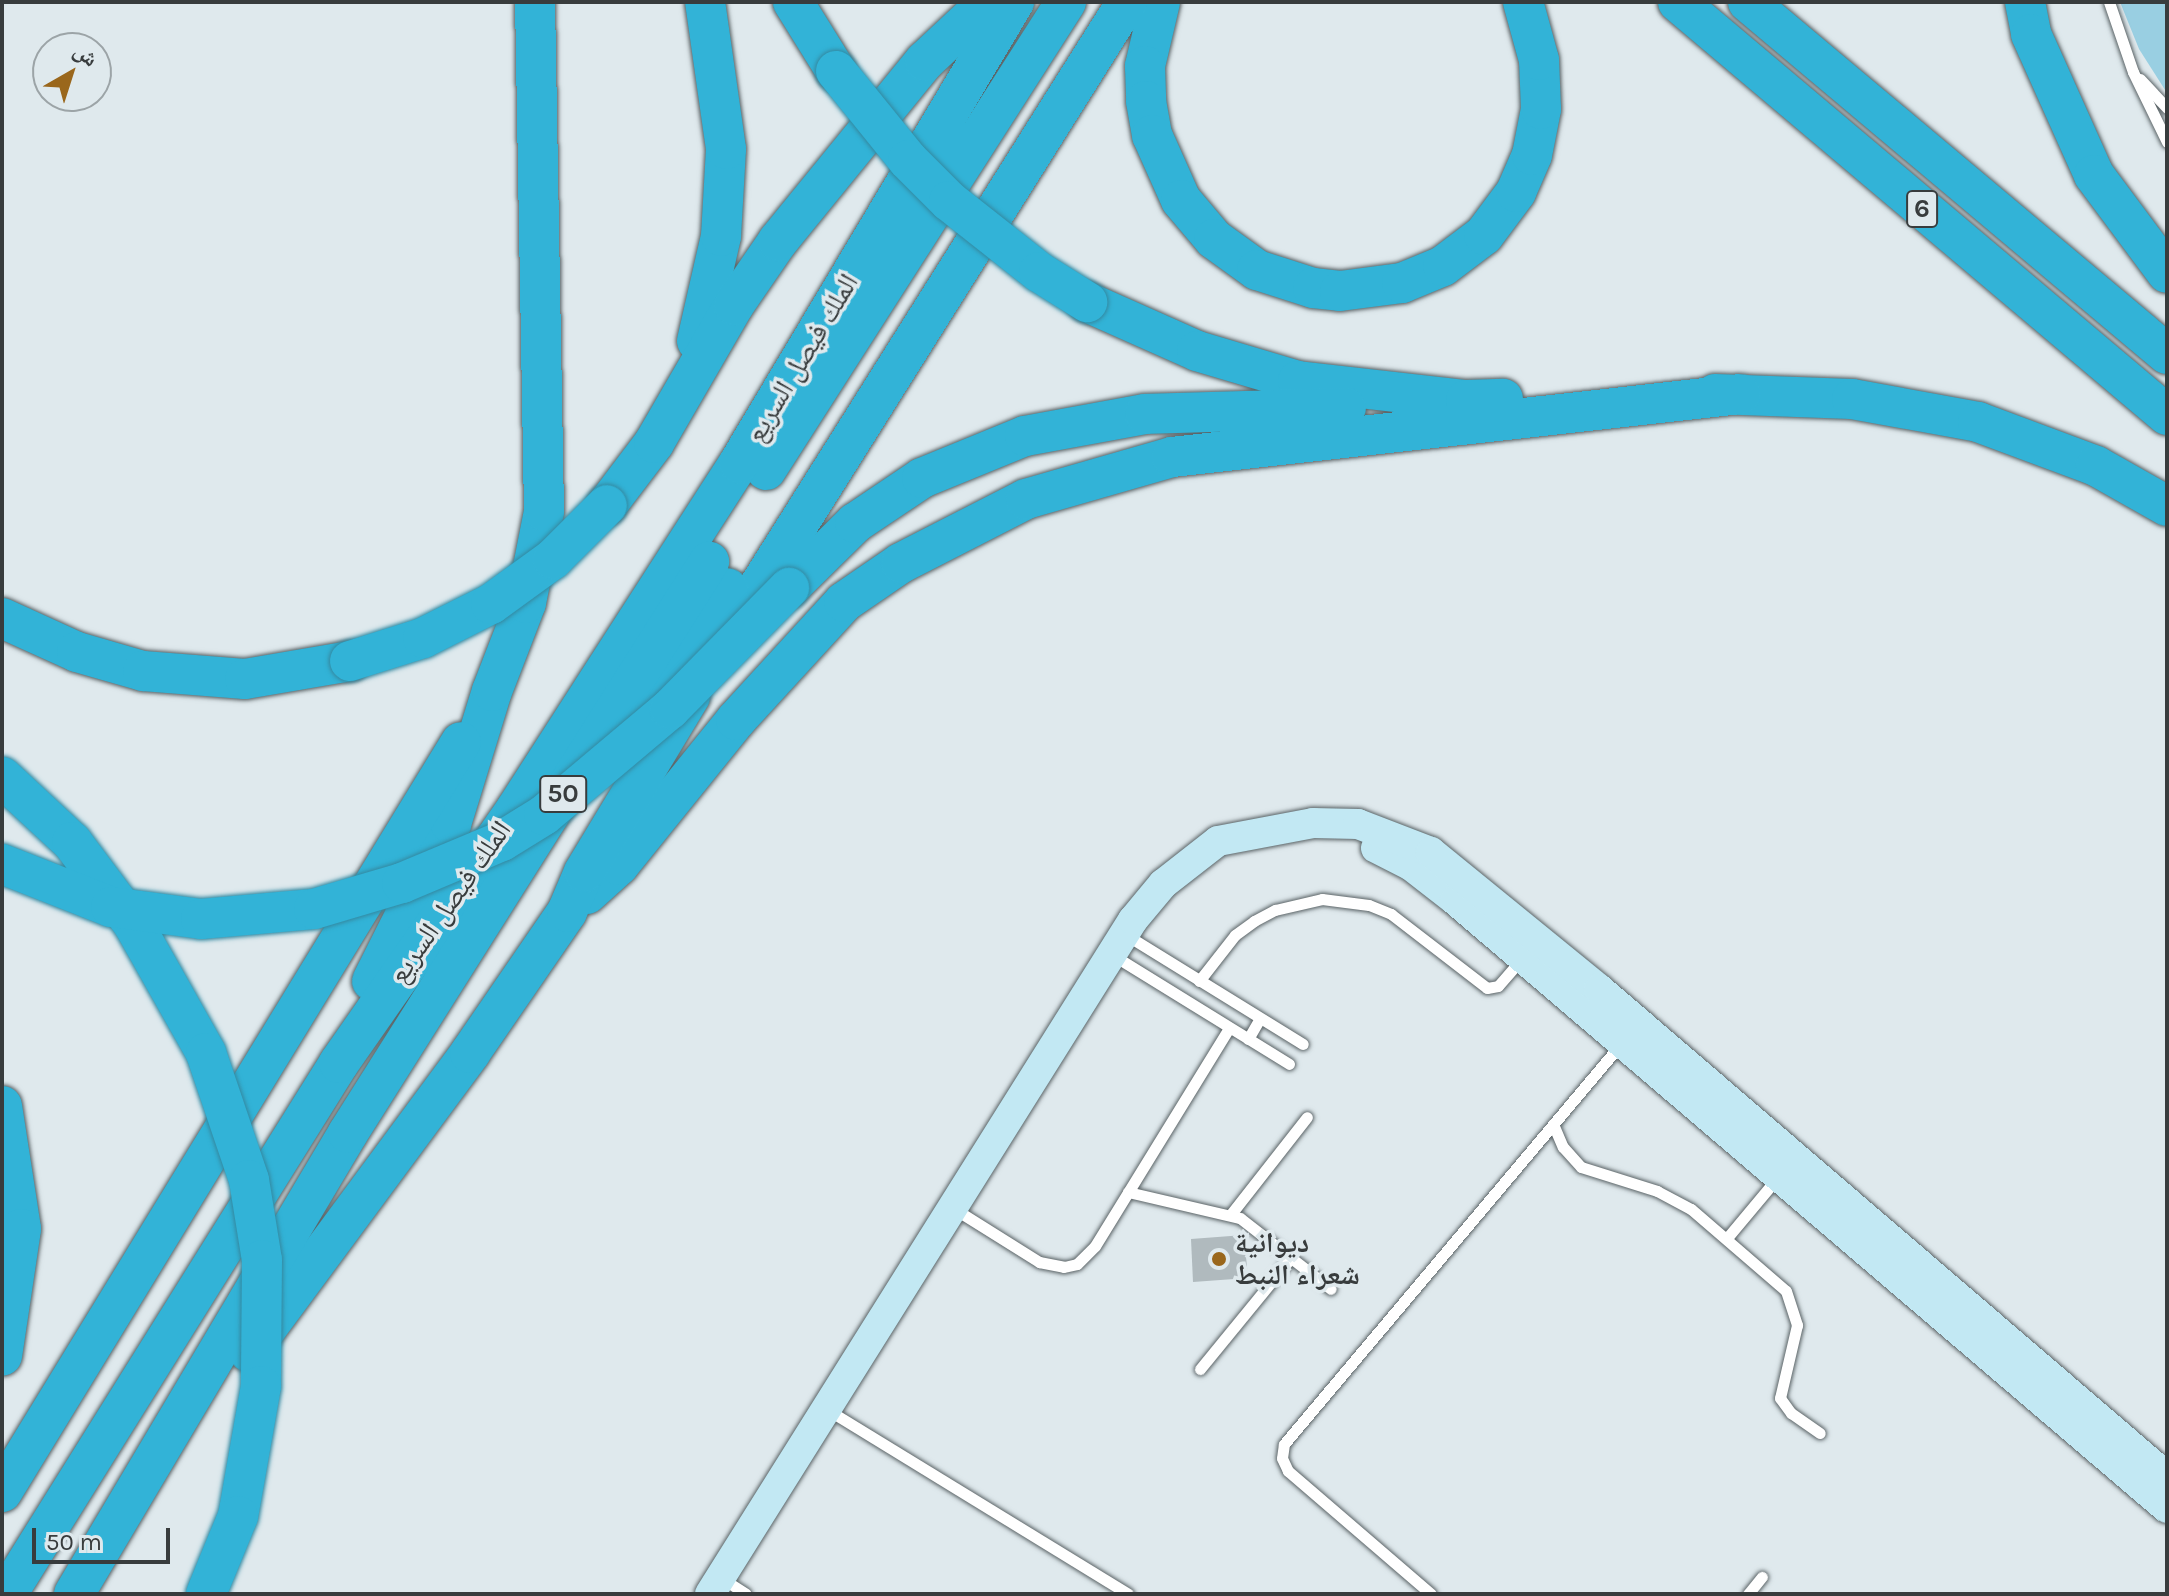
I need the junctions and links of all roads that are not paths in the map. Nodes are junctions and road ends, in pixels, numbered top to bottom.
1 (535, 2) edge
2 (705, 2) edge
3 (793, 2) edge
4 (988, 2) edge
5 (1014, 2) edge
6 (1066, 2) edge
7 (1087, 2) edge
8 (1127, 2) edge
9 (1160, 2) edge
10 (1523, 2) edge
11 (1678, 2) edge
12 (1748, 2) edge
13 (2025, 2) edge
14 (2109, 2) edge
15 (2133, 72) junction
16 (2167, 108) edge
17 (2167, 142) edge
18 (2167, 273) edge
19 (2167, 354) edge
20 (682, 394) junction
21 (1741, 394) junction
22 (1466, 400) junction
23 (2167, 415) edge
24 (2167, 506) edge
25 (2, 618) edge
26 (492, 691) junction
27 (617, 751) junction
28 (2, 777) edge
29 (2, 864) edge
30 (567, 912) junction
31 (1530, 948) junction
32 (1130, 952) junction
33 (1199, 981) junction
34 (1260, 1018) junction
35 (1229, 1028) junction
36 (1631, 1033) junction
37 (1248, 1039) junction
38 (1303, 1044) dead end
39 (339, 1063) junction
40 (1289, 1064) dead end
41 (2, 1106) edge
42 (1307, 1117) dead end
43 (1553, 1124) junction
44 (1779, 1176) junction
45 (1128, 1192) junction
46 (959, 1212) junction
47 (1231, 1214) junction
48 (1727, 1238) junction
49 (1291, 1258) junction
50 (1331, 1289) dead end
51 (2, 1356) edge
52 (1200, 1369) dead end
53 (834, 1414) junction
54 (1820, 1433) dead end
55 (2167, 1477) edge
56 (2, 1492) edge
57 (2167, 1508) edge
58 (1762, 1577) dead end
59 (84, 1578) edge
60 (730, 1590) edge
61 (7, 1594) edge
62 (206, 1594) edge
63 (1128, 1594) edge
64 (1431, 1594) edge
65 (1748, 1594) edge

1 - 26 highway
2 - 20 highway
3 - 22 highway, bridge
4 - 20 highway
5 - 39 highway, الملك فيصل السريع / 50
6 - 59 highway, الملك فيصل السريع / 50
7 - 27 highway
8 - 30 highway
9 - 10 highway
11 - 23 highway, 6
12 - 19 highway, 6
13 - 18 highway
14 - 15 lane
15 - 16 lane
15 - 17 lane
20 - 25 highway, bridge
21 - 22 highway
21 - 24 highway
21 - 30 highway
22 - 27 highway, bridge
26 - 39 highway
26 - 56 highway
27 - 29 highway, bridge
28 - 62 highway, bridge
30 - 59 highway
31 - 32 street
31 - 33 lane
31 - 36 street
31 - 46 street
32 - 33 lane
32 - 35 lane
32 - 46 street
33 - 34 lane
34 - 37 lane
34 - 38 lane
35 - 37 lane
35 - 45 lane
36 - 43 lane
36 - 44 street
36 - 55 street
37 - 40 lane
39 - 61 highway, الملك فيصل السريع / 50
41 - 51 highway
42 - 47 lane
43 - 48 lane
43 - 64 lane
44 - 48 lane
44 - 57 street
45 - 46 lane
45 - 47 lane
46 - 53 street
47 - 49 lane
48 - 54 lane
49 - 50 lane
49 - 52 lane
53 - 60 street
53 - 63 lane
58 - 65 lane

